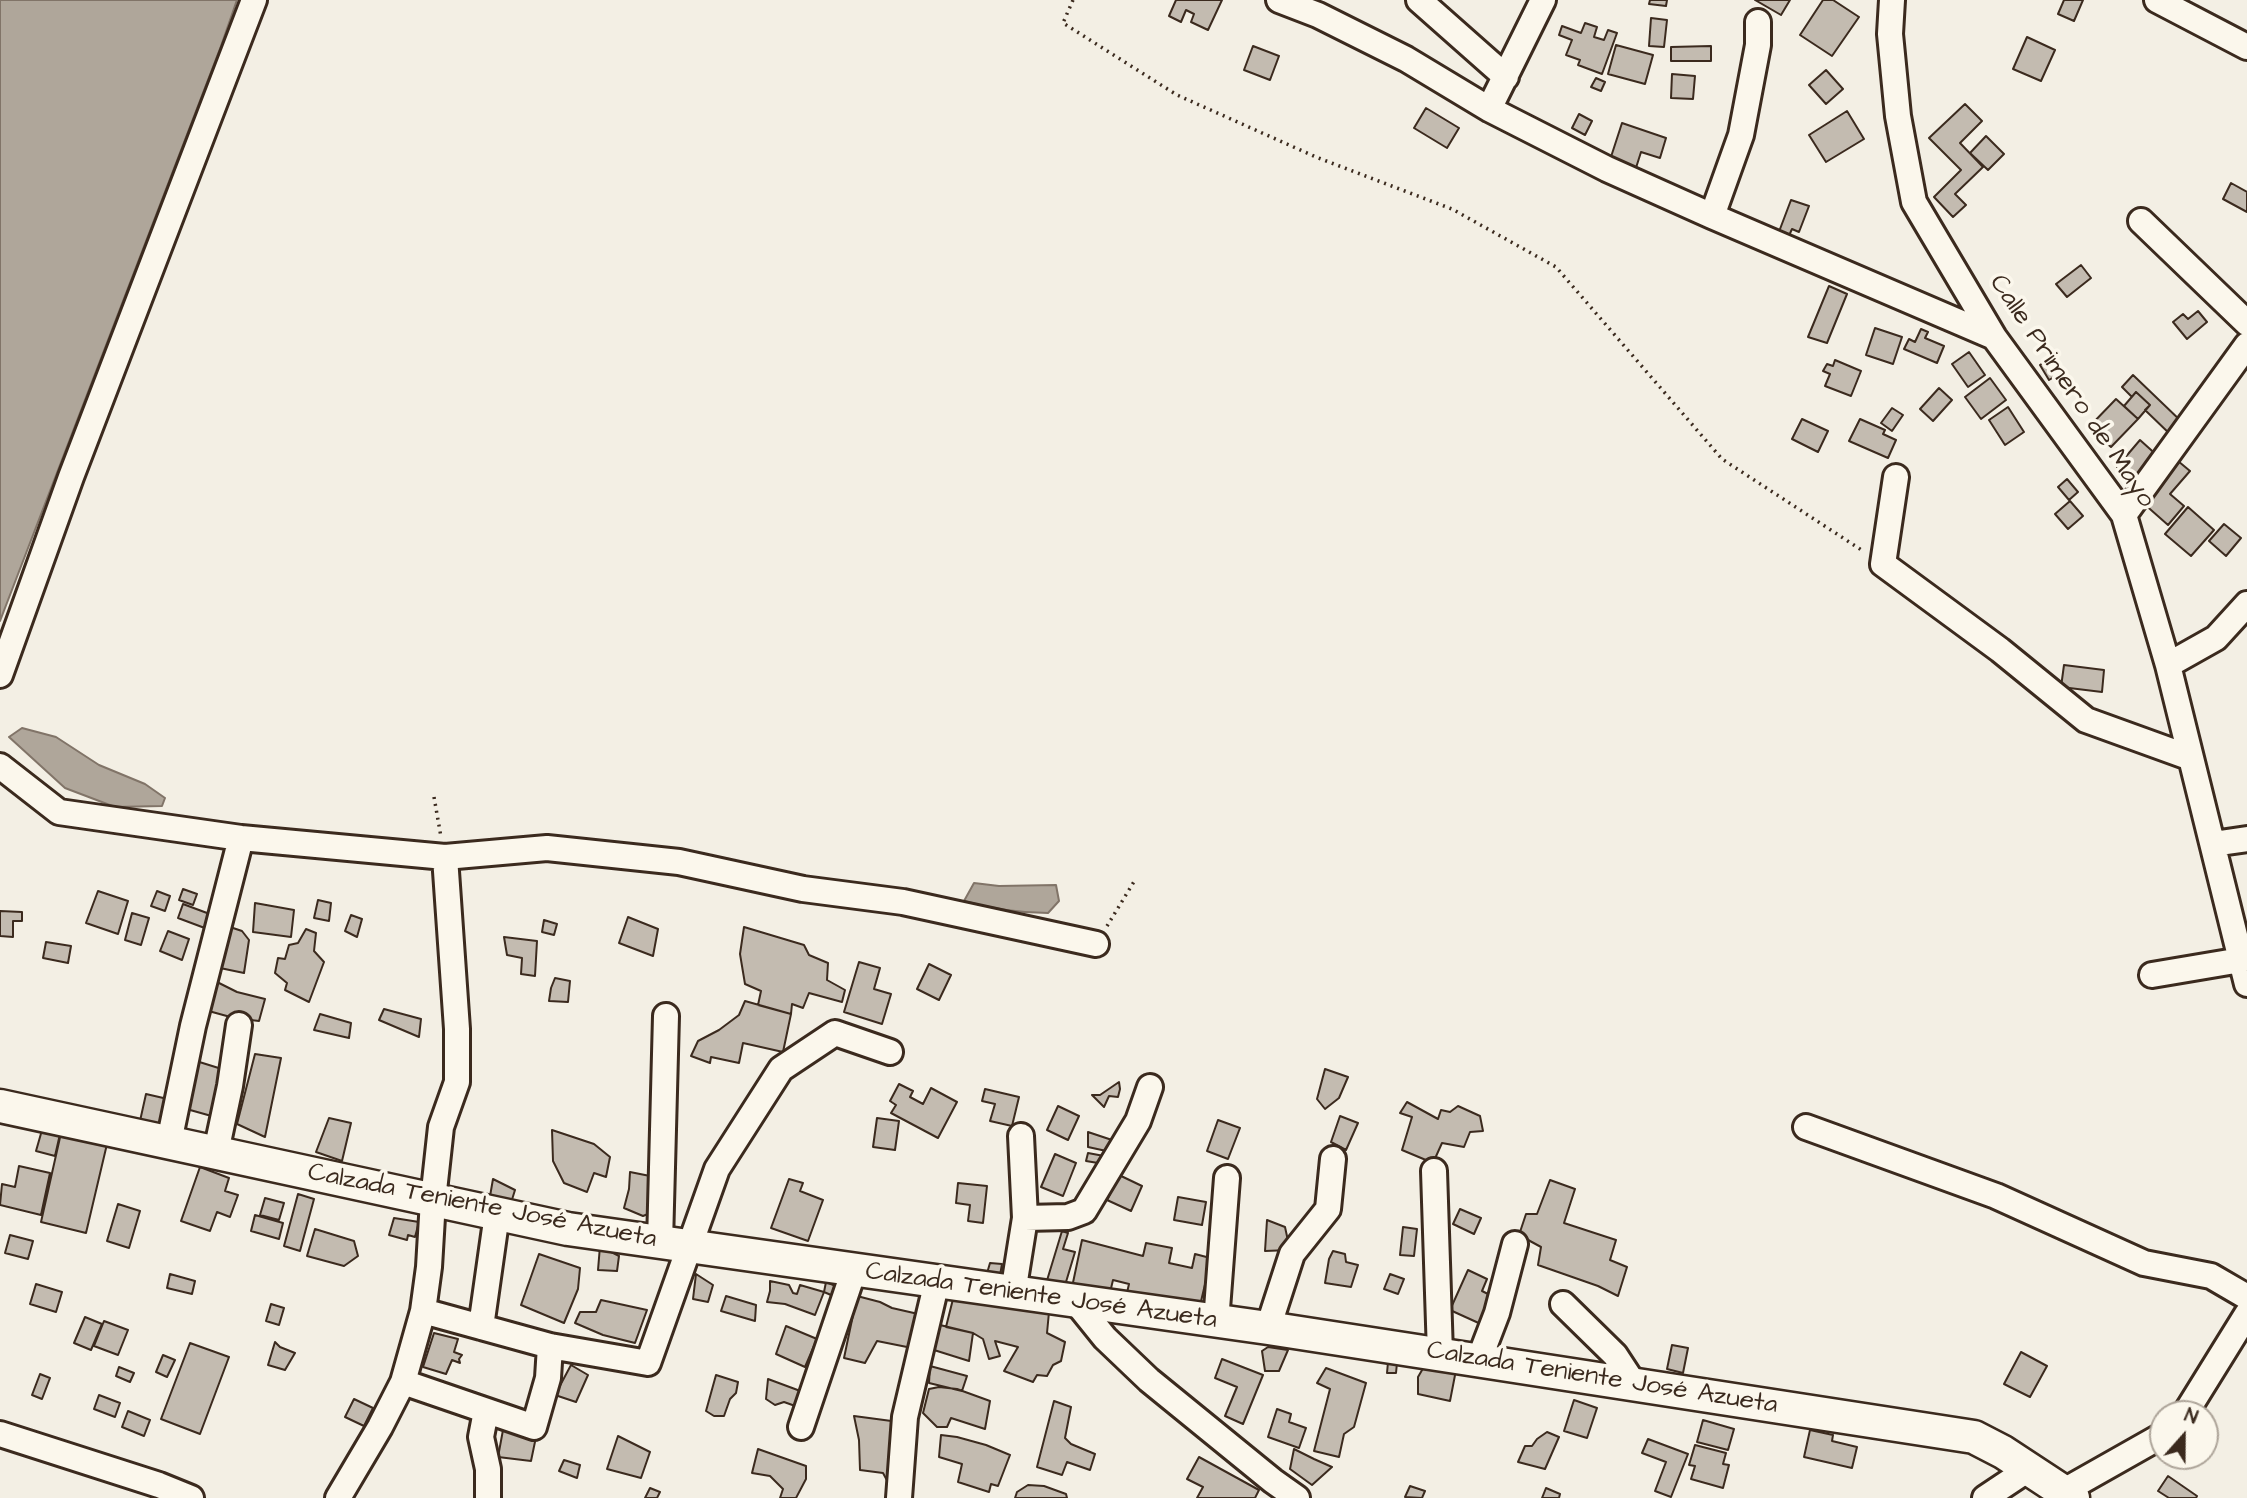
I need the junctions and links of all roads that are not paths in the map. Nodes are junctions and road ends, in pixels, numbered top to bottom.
1 (254, 0) edge
2 (1279, 0) edge
3 (1419, 0) edge
4 (1544, 0) edge
5 (1892, 0) edge
6 (2157, 0) edge
7 (1323, 8) edge
8 (1758, 22) dead end
9 (2247, 47) edge
10 (1506, 77) junction
11 (1489, 109) junction
12 (1712, 216) junction
13 (2141, 220) dead end
14 (2247, 323) edge
15 (1994, 337) junction
16 (2247, 345) edge
17 (1896, 477) dead end
18 (2124, 515) junction
19 (2247, 604) edge
20 (2168, 664) junction
21 (0, 675) edge
22 (2191, 758) junction
23 (0, 766) edge
24 (241, 838) junction
25 (2247, 839) edge
26 (2213, 844) junction
27 (445, 857) junction
28 (1096, 944) road end
29 (2241, 960) junction
30 (2152, 975) dead end
31 (2247, 985) edge
32 (666, 1016) dead end
33 (239, 1025) dead end
34 (890, 1052) dead end
35 (1150, 1087) dead end
36 (0, 1106) edge
37 (1806, 1127) dead end
38 (1021, 1136) dead end
39 (169, 1142) junction
40 (216, 1152) junction
41 (1333, 1159) dead end
42 (1433, 1171) dead end
43 (1227, 1178) dead end
44 (433, 1199) junction
45 (496, 1214) junction
46 (1025, 1219) junction
47 (1515, 1244) dead end
48 (676, 1245) junction
49 (854, 1270) junction
50 (937, 1281) junction
51 (1013, 1293) junction
52 (2247, 1297) edge
53 (1076, 1302) junction
54 (1563, 1304) dead end
55 (423, 1311) junction
56 (2247, 1314) edge
57 (1216, 1322) junction
58 (481, 1327) junction
59 (1268, 1328) junction
60 (550, 1346) junction
61 (1440, 1354) junction
62 (1479, 1360) junction
63 (403, 1382) junction
64 (1634, 1384) junction
65 (2194, 1400) edge
66 (486, 1411) junction
67 (802, 1427) dead end
68 (0, 1434) edge
69 (2149, 1444) edge
70 (2030, 1468) junction
71 (1269, 1490) edge
72 (2068, 1494) edge
73 (191, 1498) edge
74 (338, 1498) edge
75 (488, 1498) edge
76 (899, 1498) edge
77 (1297, 1498) edge
78 (1985, 1498) edge

1 - 21 street
2 - 7 street
3 - 10 street
4 - 10 street
5 - 15 street, Calle Primero de Mayo
6 - 9 street
7 - 11 street
8 - 12 street
10 - 11 street
11 - 12 street
12 - 15 street
13 - 14 street
15 - 18 street, Calle Primero de Mayo
16 - 18 street
17 - 22 street
18 - 20 street, Calle Primero de Mayo
19 - 20 street
20 - 22 street, Calle Primero de Mayo
22 - 26 street, Calle Primero de Mayo
23 - 24 street
24 - 27 street
24 - 39 street
25 - 26 street
26 - 29 street, Calle Primero de Mayo
27 - 28 street
27 - 44 street
29 - 30 street
29 - 31 street, Calle Primero de Mayo
32 - 48 street
33 - 40 street
34 - 48 street
35 - 46 street
36 - 39 main road, Calzada Teniente José Azueta
37 - 52 street
38 - 46 street
39 - 40 main road, Calzada Teniente José Azueta
40 - 44 main road, Calzada Teniente José Azueta
41 - 59 street
42 - 61 street
43 - 57 street
44 - 45 main road, Calzada Teniente José Azueta
44 - 55 street
45 - 48 main road, Calzada Teniente José Azueta
45 - 58 street
46 - 51 street
47 - 62 street
48 - 49 main road, Calzada Teniente José Azueta
48 - 60 street
49 - 50 main road, Calzada Teniente José Azueta
49 - 67 street
50 - 51 main road, Calzada Teniente José Azueta
50 - 76 street
51 - 53 main road, Calzada Teniente José Azueta
53 - 57 main road, Calzada Teniente José Azueta
53 - 71 street
54 - 64 street
55 - 58 street
55 - 63 street
56 - 65 street
57 - 59 main road, Calzada Teniente José Azueta
58 - 60 street
59 - 61 main road, Calzada Teniente José Azueta
60 - 66 street
61 - 62 main road, Calzada Teniente José Azueta
62 - 64 main road, Calzada Teniente José Azueta
63 - 66 street
63 - 74 street
64 - 70 main road, Calzada Teniente José Azueta
66 - 75 street
68 - 73 street
69 - 72 street
70 - 72 main road, Calzada Teniente José Azueta
70 - 78 street
71 - 77 street

